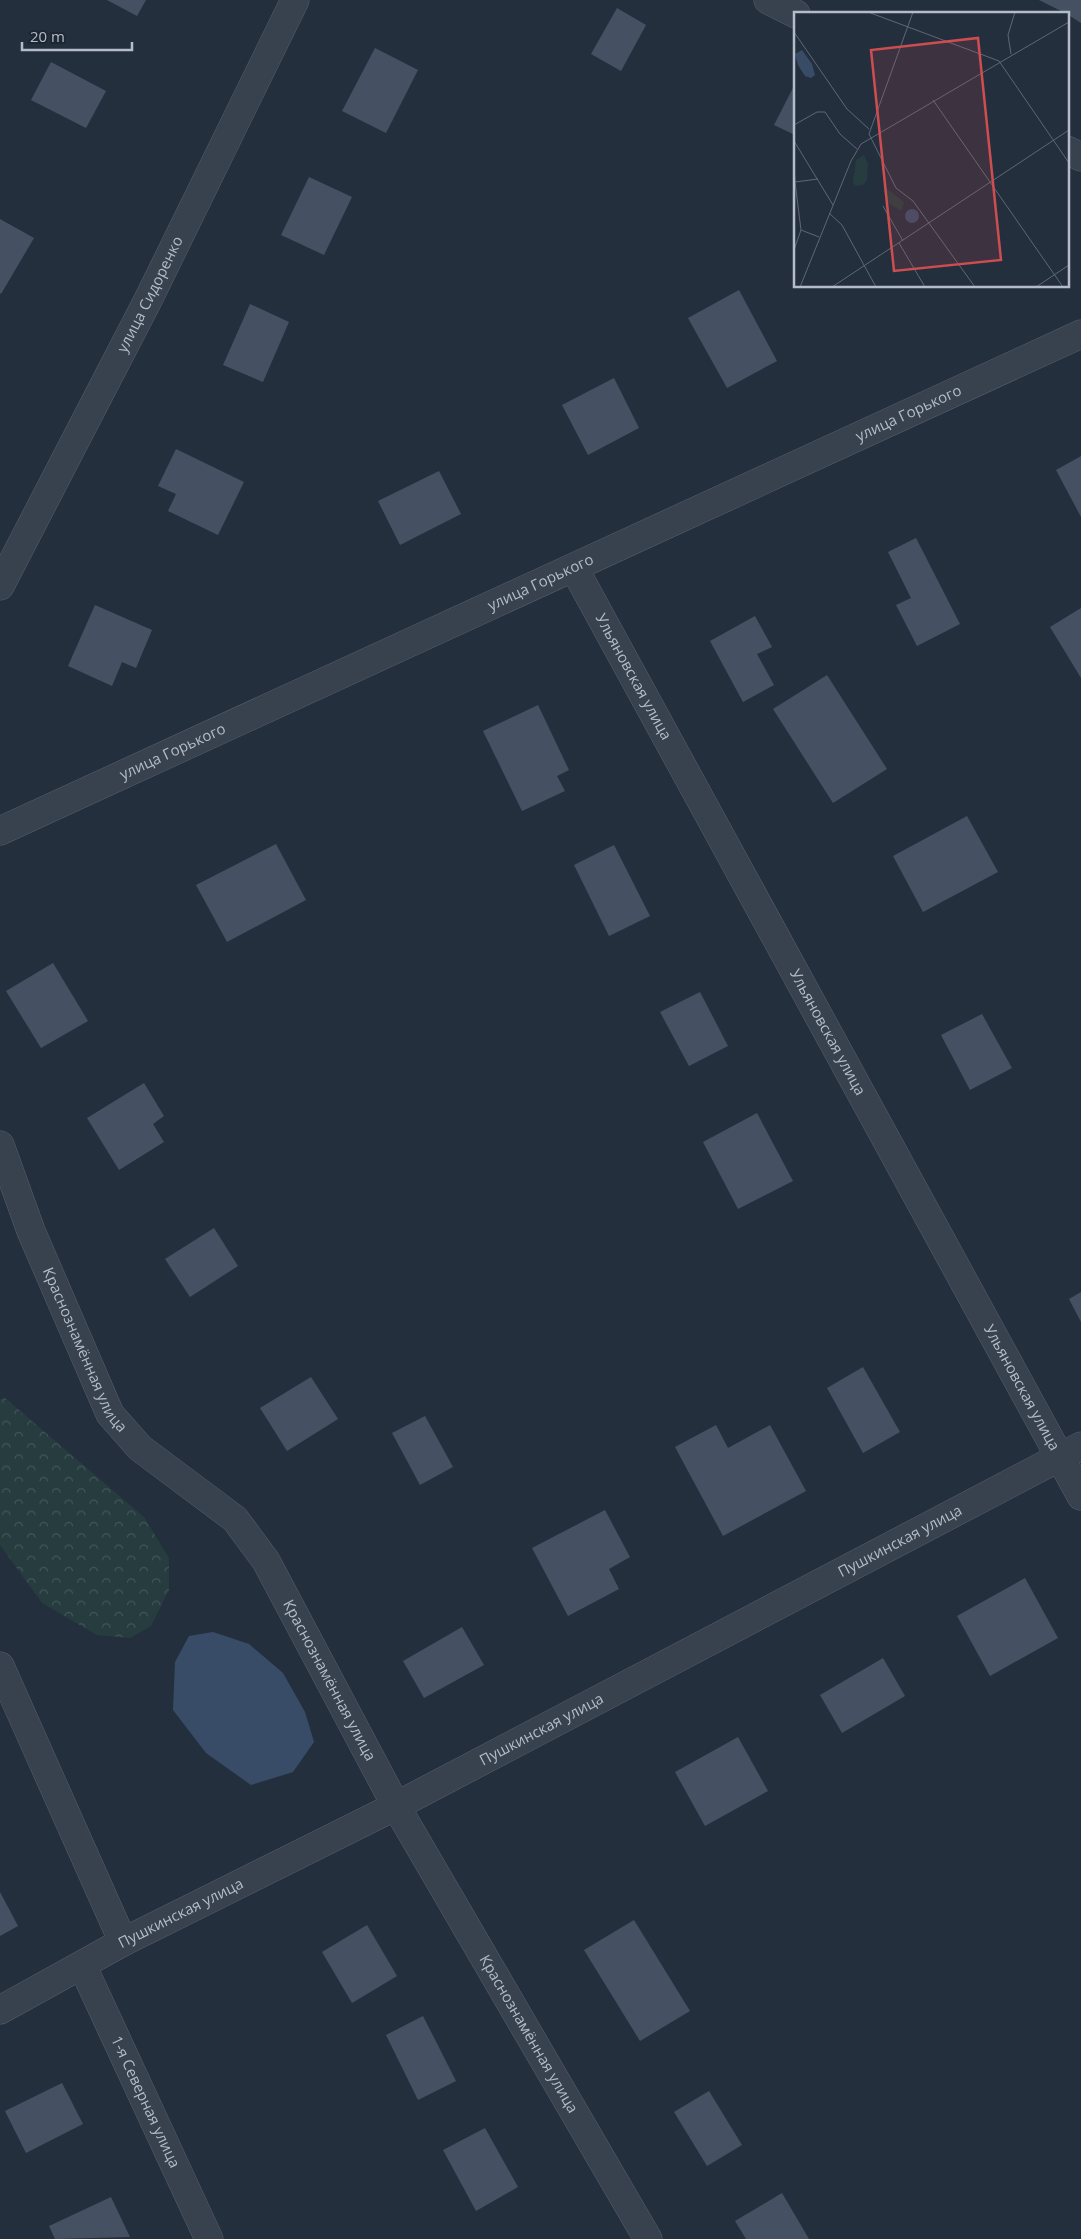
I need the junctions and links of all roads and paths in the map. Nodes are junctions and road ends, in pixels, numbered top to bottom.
1 (295, 0) edge
2 (768, 0) edge
3 (794, 13) edge
4 (1068, 150) edge
5 (1081, 157) edge
6 (1081, 334) edge
7 (574, 568) junction
8 (0, 586) edge
9 (0, 831) edge
10 (0, 1145) edge
11 (1070, 1452) edge
12 (1081, 1496) edge
13 (0, 1666) edge
14 (396, 1806) junction
15 (123, 1942) junction
16 (82, 1965) junction
17 (0, 2010) edge
18 (209, 2239) edge
19 (648, 2239) edge

1 - 8 street, улица Сидоренко
2 - 3 street
4 - 5 street
6 - 7 street, улица Горького
7 - 9 street, улица Горького
7 - 11 street, Ульяновская улица
10 - 14 street, Краснознамённая улица
11 - 12 street, Ульяновская улица
11 - 14 street, Пушкинская улица
13 - 15 street
14 - 15 street, Пушкинская улица
14 - 19 street, Краснознамённая улица
15 - 16 street, Пушкинская улица
16 - 17 street, Пушкинская улица
16 - 18 street, 1-я Северная улица

